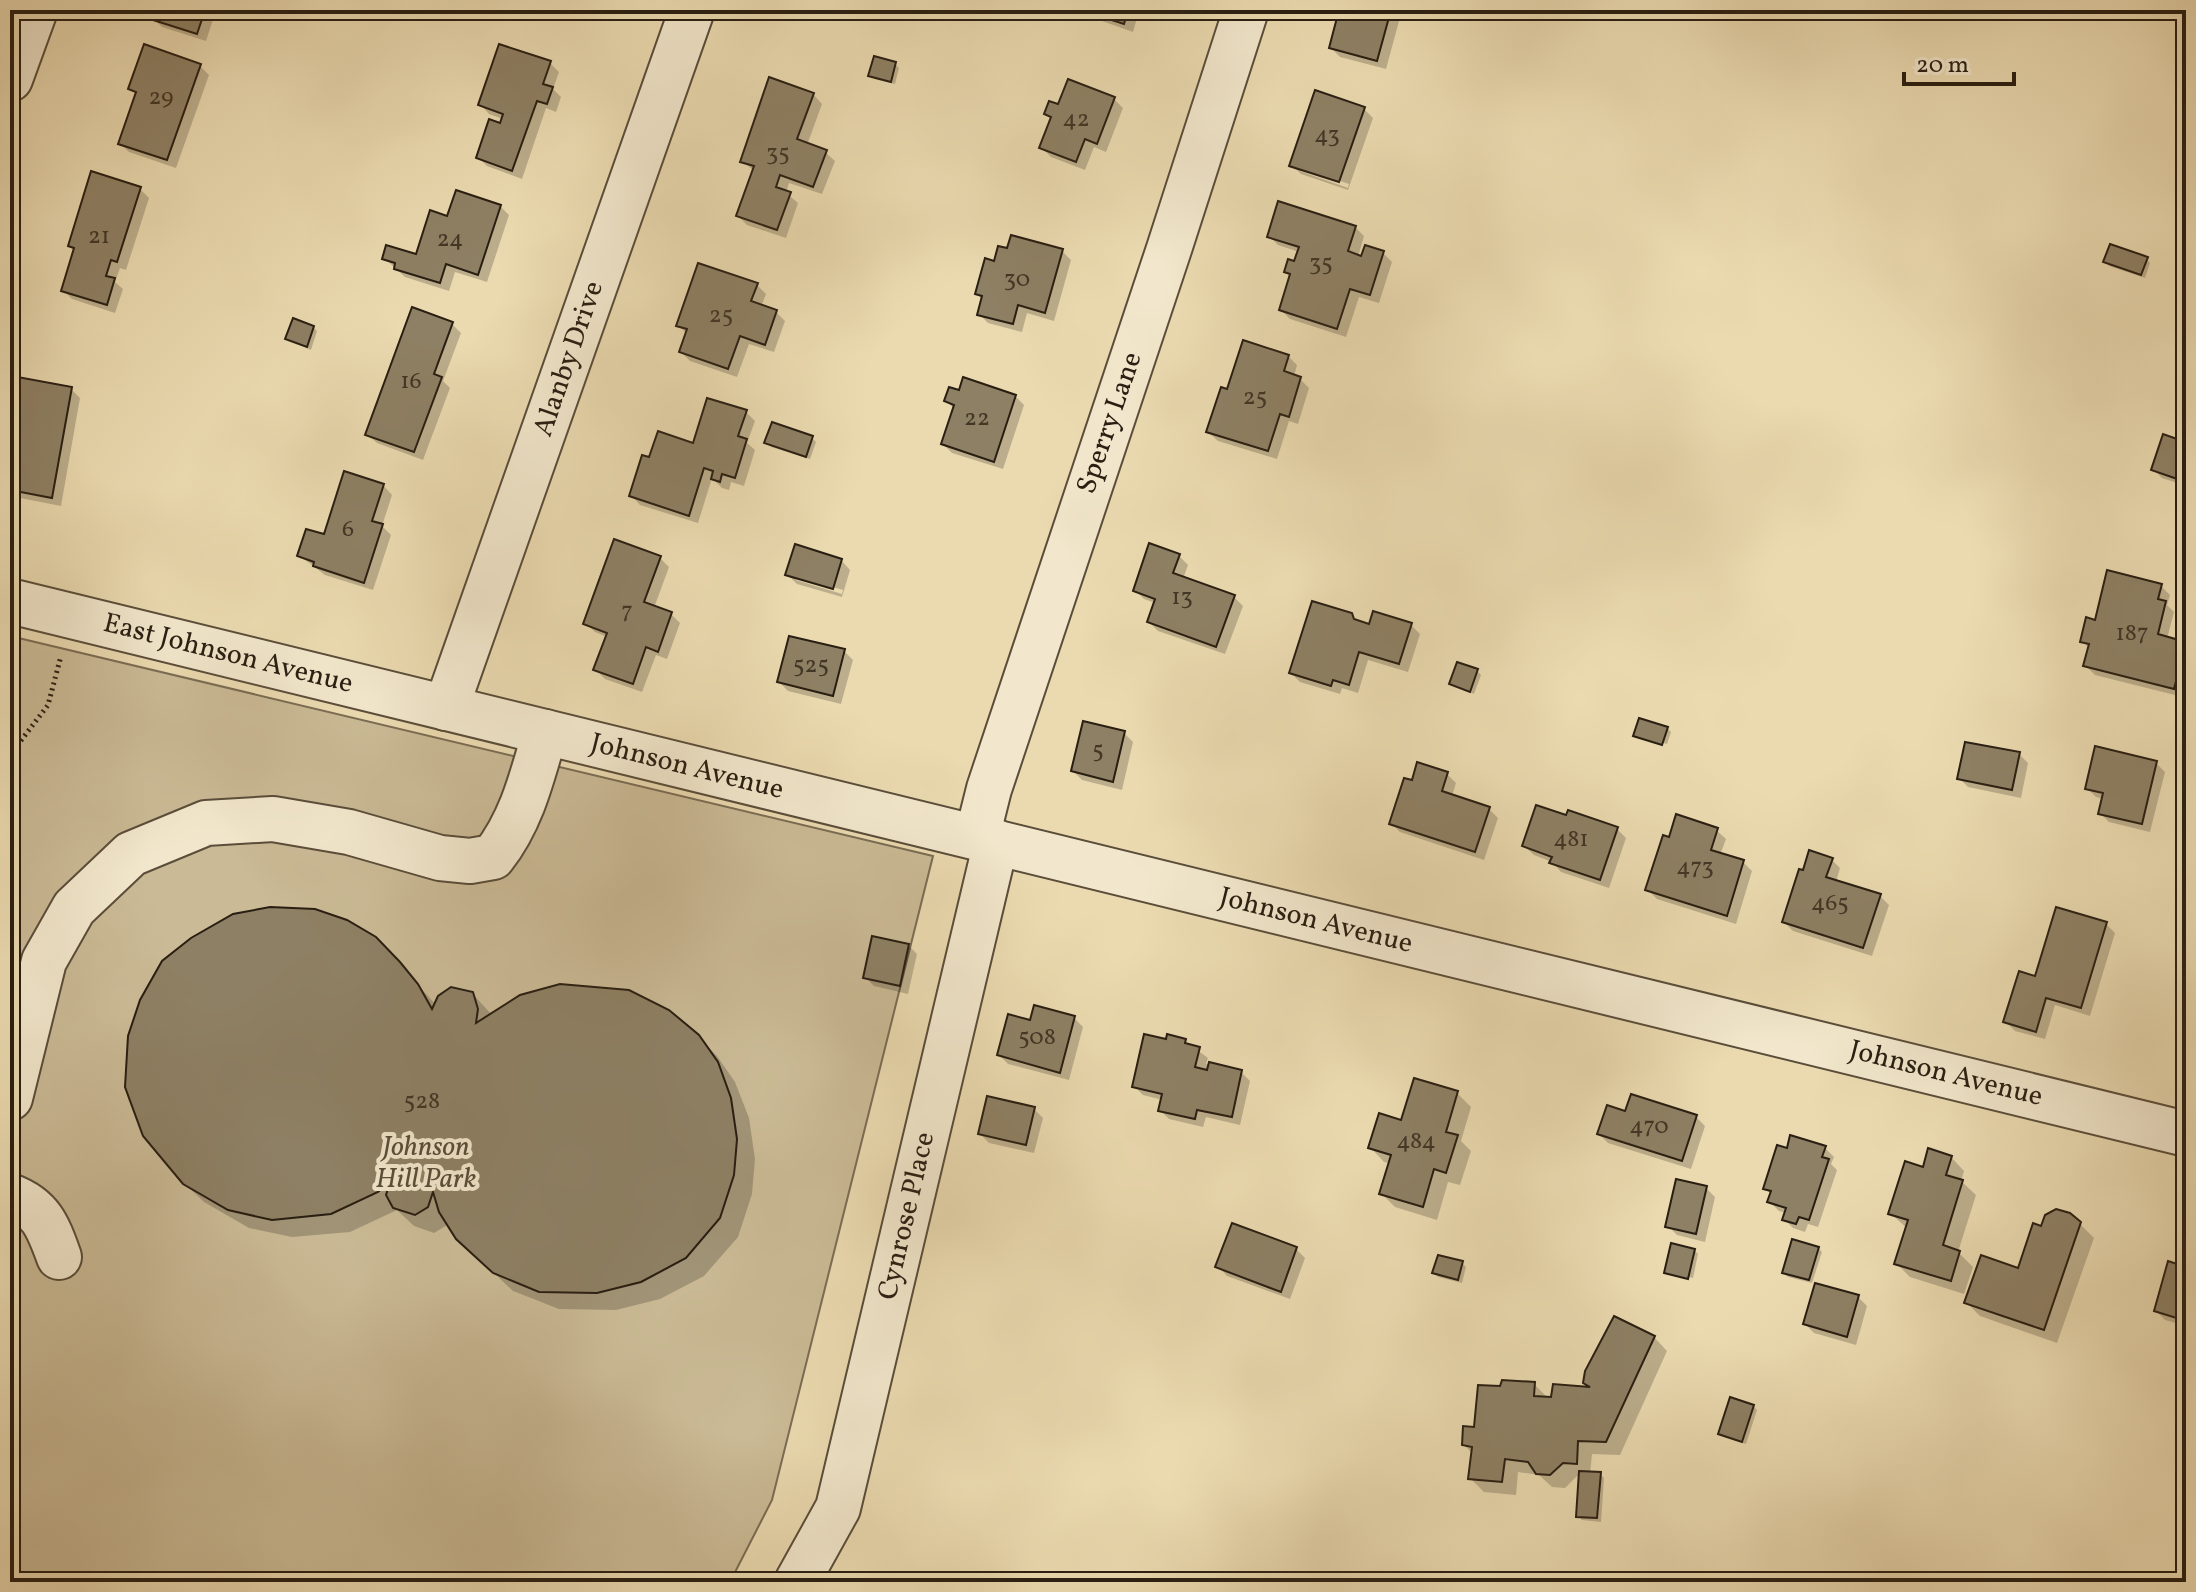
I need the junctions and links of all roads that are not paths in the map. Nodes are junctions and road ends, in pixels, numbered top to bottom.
1 (35, 10) edge
2 (692, 10) edge
3 (1246, 10) edge
4 (10, 79) edge
5 (10, 601) edge
6 (446, 708) junction
7 (545, 732) junction
8 (987, 839) junction
9 (10, 1098) edge
10 (2186, 1134) edge
11 (10, 1196) edge
12 (59, 1257) dead end
13 (797, 1582) edge

1 - 4 street
2 - 6 street, Alanby Drive
3 - 8 street, Sperry Lane
5 - 6 street, East Johnson Avenue
6 - 7 street, Johnson Avenue
7 - 8 street, Johnson Avenue
7 - 9 street
8 - 10 street, Johnson Avenue
8 - 13 street, Cynrose Place
11 - 12 street

